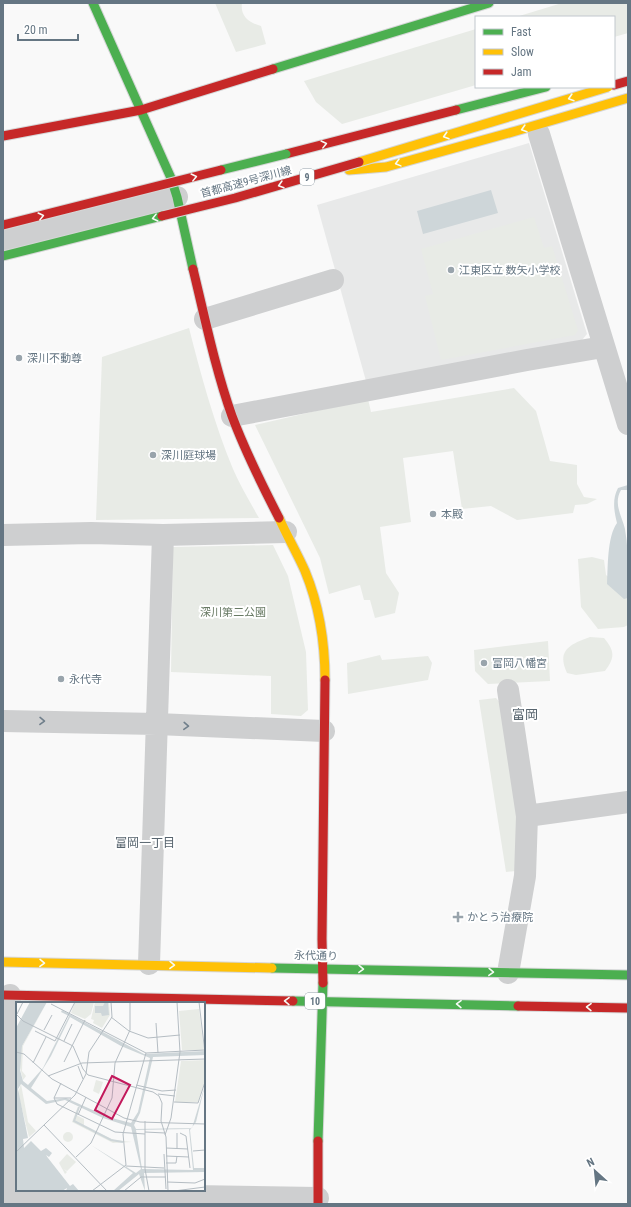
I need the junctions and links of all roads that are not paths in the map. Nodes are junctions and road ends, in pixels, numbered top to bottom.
1 (92, 3) edge
2 (489, 3) edge
3 (628, 81) edge
4 (615, 85) edge
5 (542, 88) edge
6 (605, 88) edge
7 (628, 98) edge
8 (142, 110) junction
9 (539, 134) dead end
10 (3, 136) edge
11 (322, 173) junction
12 (177, 197) junction
13 (3, 225) edge
14 (3, 240) edge
15 (3, 256) edge
16 (333, 280) dead end
17 (205, 319) junction
18 (603, 347) junction
19 (232, 416) junction
20 (628, 424) edge
21 (286, 532) junction
22 (3, 535) edge
23 (163, 535) junction
24 (508, 690) dead end
25 (3, 720) edge
26 (156, 724) junction
27 (324, 731) junction
28 (628, 802) edge
29 (527, 816) junction
30 (3, 962) edge
31 (149, 964) junction
32 (322, 968) junction
33 (508, 973) junction
34 (628, 976) edge
35 (6, 995) edge
36 (323, 1001) junction
37 (628, 1008) edge
38 (6, 1193) edge
39 (318, 1201) edge

1 - 8 main road
2 - 8 main road
3 - 4 main road
13 -> 5 main road, 首都高速9号深川線, bridge
6 -> 11 main road, 首都高速9号深川線 / 9, bridge
7 -> 11 main road, bridge
8 - 10 main road
8 - 12 main road
9 - 18 street
11 -> 15 main road, 首都高速9号深川線 / 9, bridge
12 - 14 street
12 - 17 main road
16 - 17 street
17 - 19 main road
18 - 19 street
18 - 20 street
19 - 21 main road
21 - 23 street
21 - 27 main road
22 - 23 street
23 - 26 street
24 - 29 street
25 -> 26 street
26 -> 27 street
26 - 31 street
27 - 32 main road
28 - 29 street
29 - 33 street
30 -> 31 main road, 永代通り
31 -> 32 main road, 永代通り
32 -> 33 main road, 永代通り
32 - 36 main road
33 - 34 main road, 永代通り
36 -> 35 main road, 10
35 - 38 street
37 -> 36 main road, 10
36 - 39 main road
38 - 39 street

